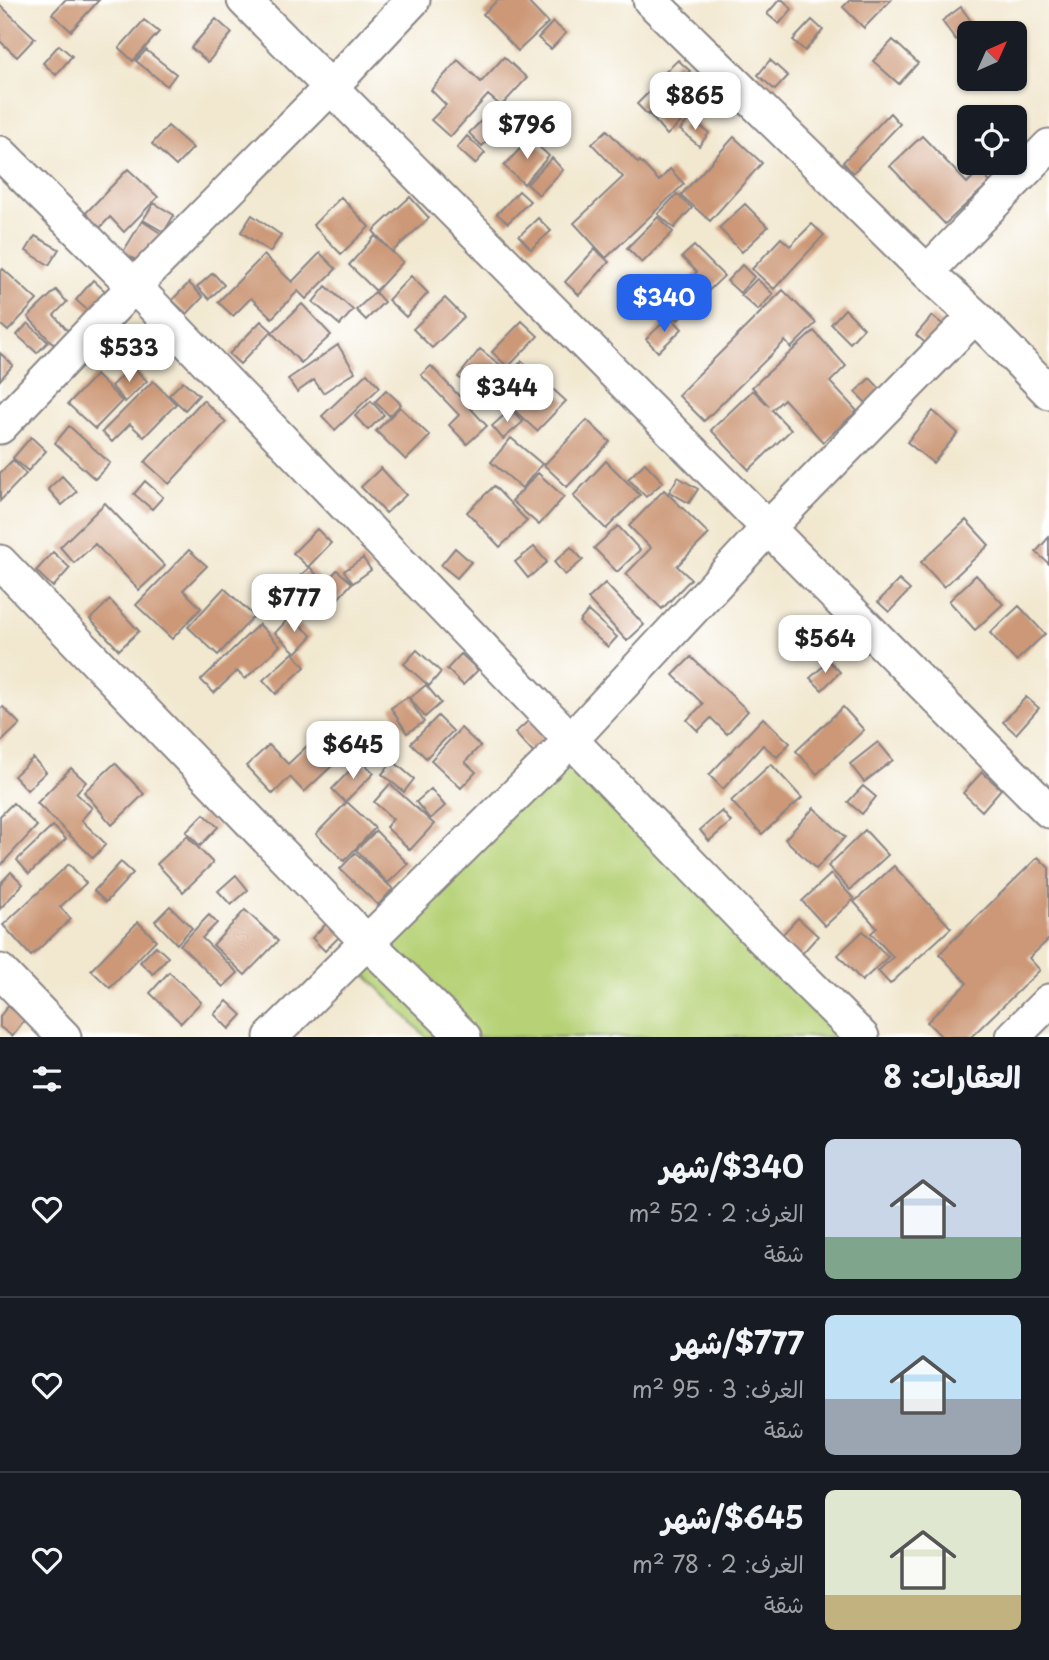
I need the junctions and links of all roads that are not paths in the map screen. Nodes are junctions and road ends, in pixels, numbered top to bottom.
1 (244, 0) edge
2 (413, 0) edge
3 (650, 0) edge
4 (331, 87) junction
5 (1049, 146) edge
6 (0, 153) edge
7 (928, 272) junction
8 (134, 286) junction
9 (975, 316) junction
10 (1049, 392) edge
11 (0, 427) edge
12 (769, 527) junction
13 (0, 562) edge
14 (571, 740) junction
15 (1049, 811) edge
16 (367, 942) junction
17 (0, 971) edge
18 (1049, 1001) edge
19 (64, 1037) edge
20 (271, 1037) edge
21 (464, 1037) edge
22 (862, 1037) edge
23 (1013, 1037) edge

1 - 4 street
2 - 4 street
3 - 7 street
4 - 8 street
4 - 12 street
5 - 7 street
6 - 8 street
7 - 9 street
8 - 11 street
8 - 14 street
9 - 10 street
9 - 12 street
12 - 14 street
12 - 15 street
13 - 16 street
14 - 16 street
14 - 22 street
16 - 20 street
16 - 21 street
17 - 19 street
18 - 23 street

